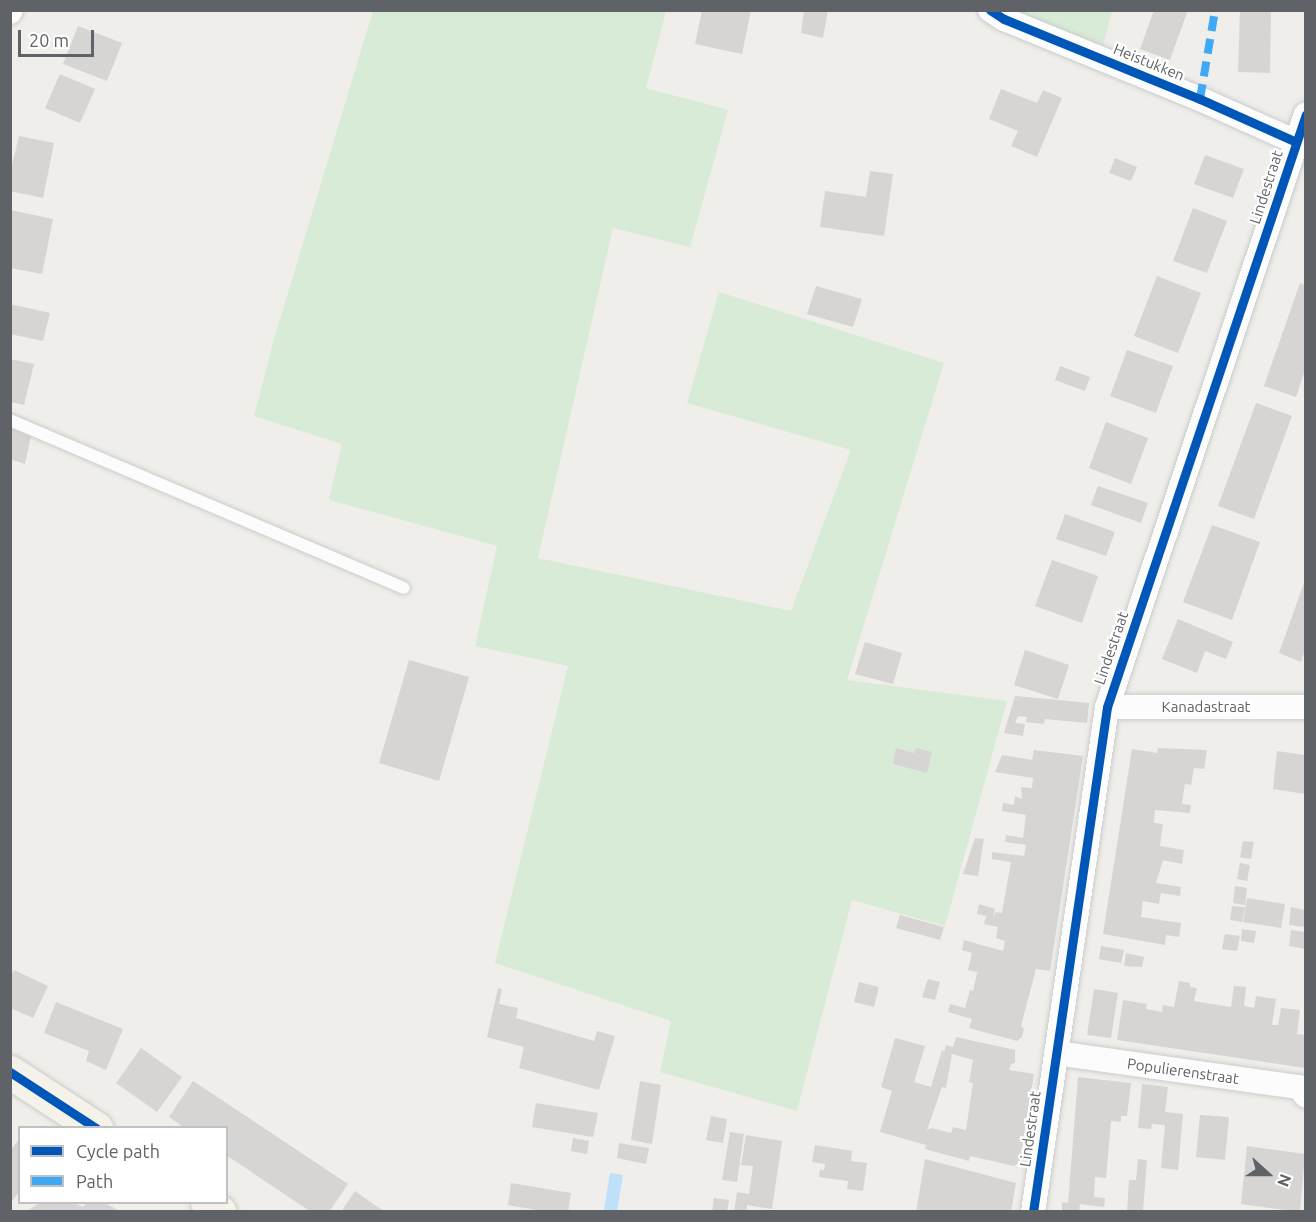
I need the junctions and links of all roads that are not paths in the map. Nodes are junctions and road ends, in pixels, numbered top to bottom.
1 (990, 10) edge
2 (1305, 114) edge
3 (1296, 142) junction
4 (10, 420) edge
5 (404, 588) dead end
6 (1304, 702) edge
7 (1107, 707) junction
8 (1056, 1053) junction
9 (10, 1072) edge
10 (1305, 1096) edge
11 (93, 1126) edge
12 (1033, 1212) edge

1 - 3 street, Heistukken
2 - 3 street, Lindestraat
3 - 7 street, Lindestraat
4 - 5 lane
6 - 7 street, Kanadastraat
7 - 8 street, Lindestraat
8 - 10 street, Populierenstraat
8 - 12 street, Lindestraat
9 - 11 main road

